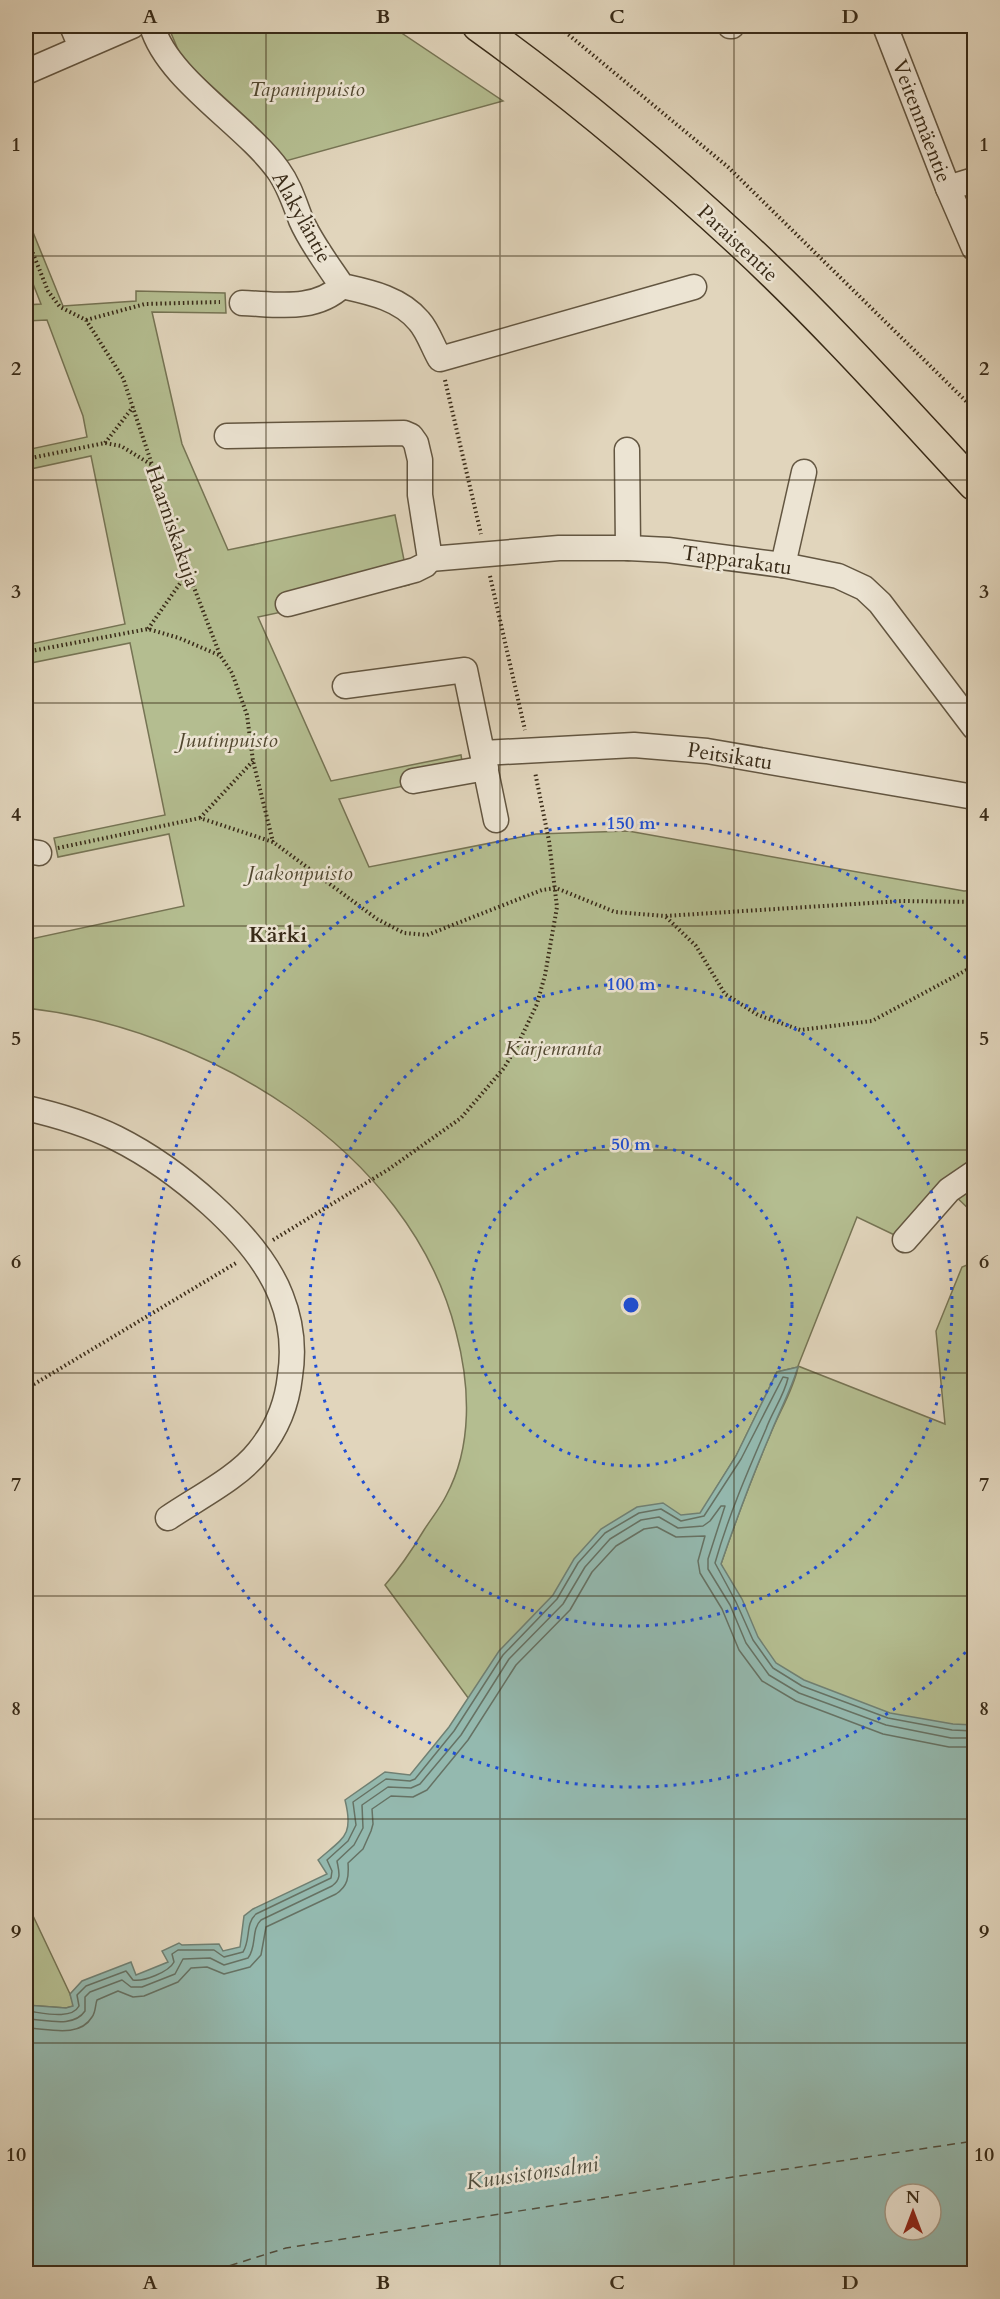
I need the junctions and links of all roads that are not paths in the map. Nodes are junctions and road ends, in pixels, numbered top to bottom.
1 (132, 26) edge
2 (152, 26) edge
3 (478, 26) edge
4 (885, 26) edge
5 (76, 36) edge
6 (26, 72) edge
7 (975, 180) edge
8 (948, 188) junction
9 (975, 248) edge
10 (342, 286) junction
11 (694, 288) dead end
12 (242, 303) road end
13 (227, 436) dead end
14 (627, 450) dead end
15 (804, 472) dead end
16 (975, 485) edge
17 (628, 548) junction
18 (430, 559) junction
19 (783, 566) junction
20 (288, 604) dead end
21 (345, 686) dead end
22 (975, 727) edge
23 (484, 760) junction
24 (413, 781) dead end
25 (975, 797) edge
26 (496, 820) dead end
27 (26, 1108) edge
28 (975, 1173) edge
29 (905, 1240) dead end
30 (168, 1518) dead end

1 - 5 street
2 - 10 street, Alakyläntie
3 - 16 main road, Paraistentie
4 - 8 street, Veitenmäentie
5 - 6 street
7 - 8 street
8 - 9 street, Veitenmäentie
10 - 11 street, Alakyläntie
10 - 12 street
13 - 18 street
14 - 17 street
15 - 19 street
17 - 18 street, Tapparakatu
17 - 19 street, Tapparakatu
18 - 20 street
19 - 22 street, Tapparakatu
21 - 23 street
23 - 24 street, Peitsikatu
23 - 25 street, Peitsikatu
23 - 26 street
27 - 30 street
28 - 29 street

